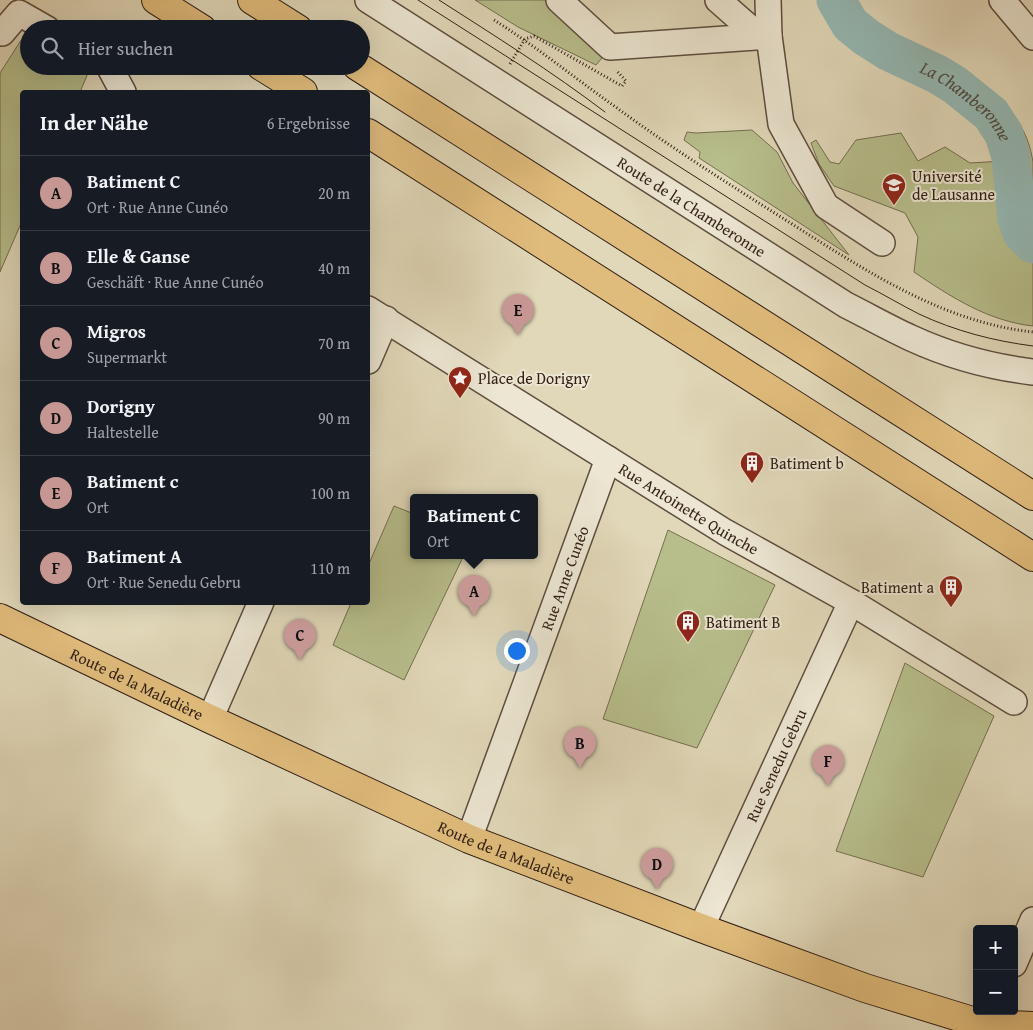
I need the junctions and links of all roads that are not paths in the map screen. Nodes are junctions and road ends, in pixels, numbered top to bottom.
1 (156, 0) edge
2 (252, 0) edge
3 (368, 0) edge
4 (559, 0) edge
5 (718, 0) edge
6 (768, 0) edge
7 (1002, 0) edge
8 (32, 20) edge
9 (188, 20) edge
10 (284, 20) edge
11 (2, 33) dead end
12 (765, 37) junction
13 (1033, 37) edge
14 (370, 74) edge
15 (114, 75) edge
16 (276, 75) edge
17 (122, 90) edge
18 (300, 90) edge
19 (370, 134) edge
20 (882, 244) dead end
21 (377, 314) edge
22 (370, 351) edge
23 (1033, 372) edge
24 (608, 459) junction
25 (1033, 496) edge
26 (1033, 558) edge
27 (851, 602) junction
28 (260, 605) edge
29 (0, 618) edge
30 (1014, 702) dead end
31 (210, 719) junction
32 (469, 838) junction
33 (1033, 920) edge
34 (701, 928) junction
35 (1018, 955) edge
36 (983, 1022) edge
37 (1033, 1026) edge

1 - 9 main road
2 - 10 main road
3 - 23 street, Route de la Chamberonne
4 - 12 street
5 - 12 street
6 - 12 street
7 - 13 street
8 - 11 street
12 - 20 street
14 - 25 main road
15 - 17 street
16 - 18 main road
19 - 26 main road
21 - 22 street
21 - 24 street, Rue Antoinette Quinche
24 - 27 street, Rue Antoinette Quinche
24 - 32 street, Rue Anne Cunéo
27 - 30 street, Rue Antoinette Quinche
27 - 34 street, Rue Senedu Gebru
28 - 31 street
29 - 31 main road, Route de la Maladière
31 - 32 main road, Route de la Maladière
32 - 34 main road, Route de la Maladière
33 - 35 street
34 - 36 main road, Route de la Maladière
36 - 37 main road, Route de la Maladière

